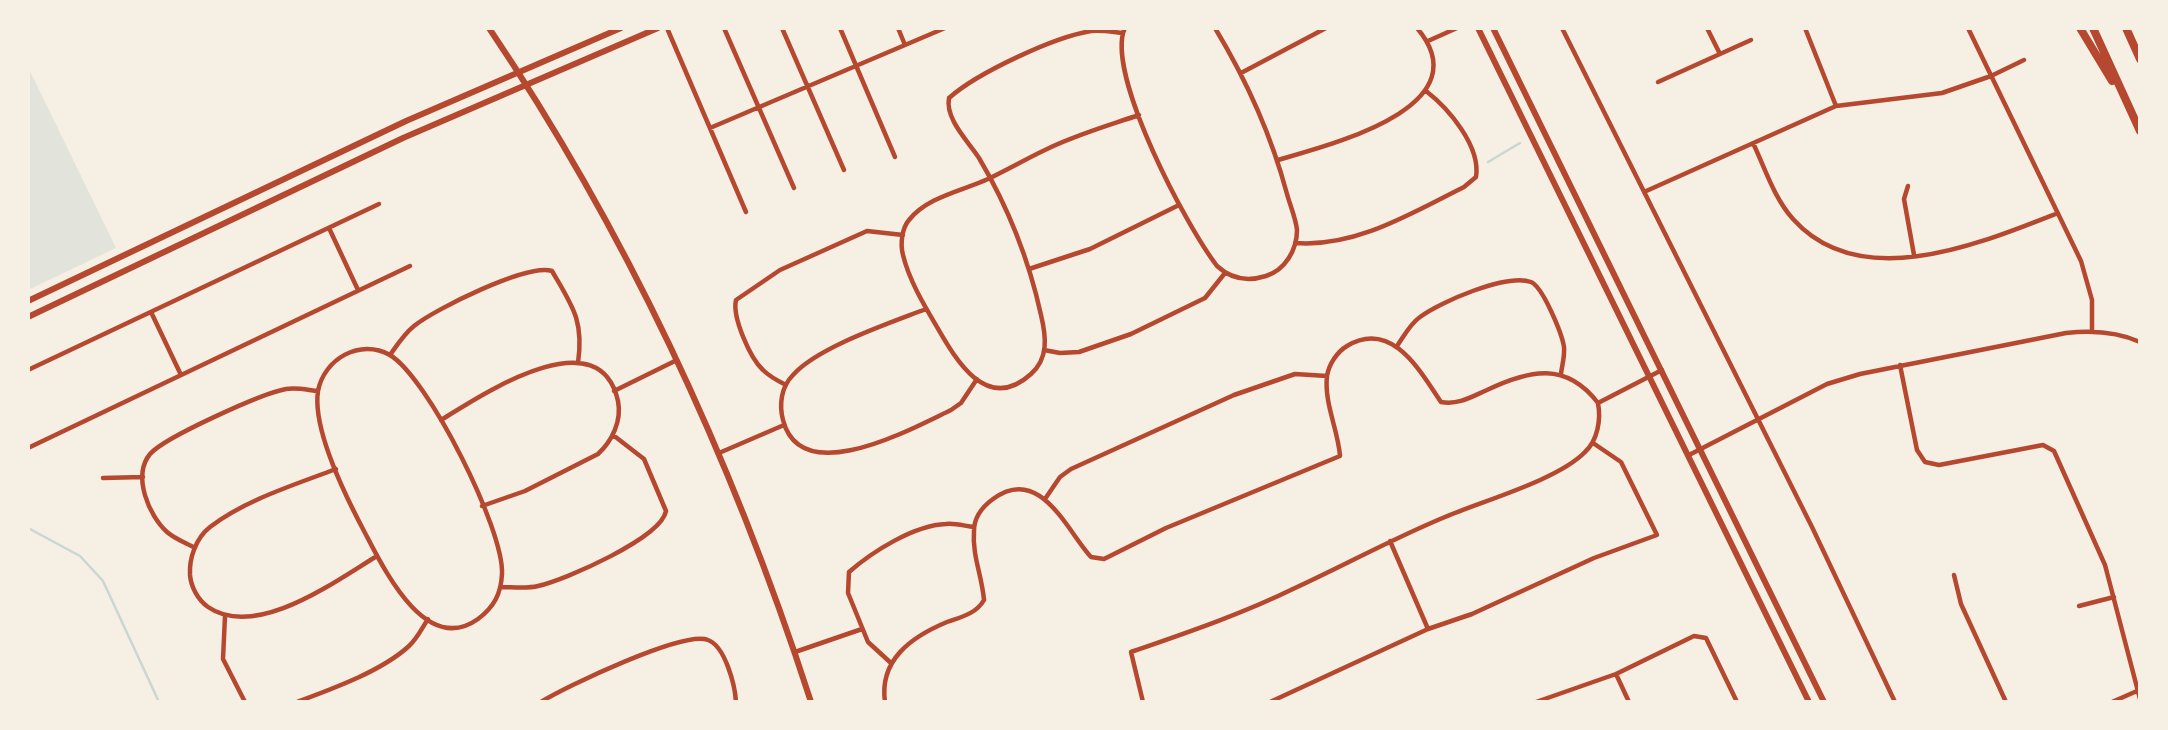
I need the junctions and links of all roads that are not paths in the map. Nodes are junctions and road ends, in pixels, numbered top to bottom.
1 (489, 28) edge
2 (621, 28) edge
3 (658, 28) edge
4 (667, 28) edge
5 (724, 28) edge
6 (782, 28) edge
7 (839, 28) edge
8 (898, 28) edge
9 (945, 28) edge
10 (1215, 28) edge
11 (1326, 28) edge
12 (1417, 28) edge
13 (1457, 28) edge
14 (1478, 28) edge
15 (1493, 28) edge
16 (1562, 28) edge
17 (1707, 28) edge
18 (1805, 28) edge
19 (1968, 28) edge
20 (2080, 28) edge
21 (2093, 28) edge
22 (2126, 28) edge
23 (1124, 31) edge
24 (1751, 40) dead end
25 (1428, 41) junction
26 (905, 45) junction
27 (1720, 54) junction
28 (2140, 58) edge
29 (2024, 60) dead end
30 (856, 66) junction
31 (519, 72) junction
32 (1241, 73) junction
33 (1991, 76) junction
34 (1658, 82) dead end
35 (526, 85) junction
36 (806, 87) junction
37 (1426, 90) junction
38 (1836, 106) junction
39 (759, 107) junction
40 (1139, 115) junction
41 (2133, 117) junction
42 (710, 128) junction
43 (2140, 131) edge
44 (1753, 143) junction
45 (895, 157) dead end
46 (1278, 160) junction
47 (844, 170) dead end
48 (990, 178) junction
49 (1908, 186) dead end
50 (794, 188) dead end
51 (1644, 192) junction
52 (248, 197) junction
53 (379, 204) dead end
54 (1178, 206) junction
55 (254, 209) junction
56 (746, 212) dead end
57 (2058, 214) junction
58 (329, 228) junction
59 (903, 234) junction
60 (1295, 243) junction
61 (1914, 255) junction
62 (410, 266) dead end
63 (1029, 269) junction
64 (1225, 273) junction
65 (358, 290) junction
66 (28, 301) edge
67 (926, 309) junction
68 (151, 312) junction
69 (28, 317) edge
70 (2092, 330) junction
71 (2140, 342) edge
72 (1397, 346) junction
73 (1044, 350) junction
74 (390, 355) junction
75 (677, 360) junction
76 (578, 363) junction
77 (1900, 365) junction
78 (28, 370) edge
79 (1662, 370) junction
80 (1561, 374) junction
81 (181, 375) junction
82 (1327, 376) junction
83 (1650, 376) junction
84 (977, 379) junction
85 (786, 386) junction
86 (318, 391) junction
87 (614, 391) junction
88 (1598, 403) junction
89 (441, 420) junction
90 (1756, 420) junction
91 (784, 425) junction
92 (612, 435) junction
93 (1592, 443) junction
94 (28, 448) edge
95 (1701, 449) junction
96 (719, 453) junction
97 (1689, 455) junction
98 (336, 469) junction
99 (143, 477) junction
100 (103, 478) dead end
101 (1045, 499) junction
102 (482, 506) junction
103 (974, 527) junction
104 (1390, 541) junction
105 (195, 548) junction
106 (377, 556) junction
107 (1954, 575) dead end
108 (500, 587) junction
109 (2114, 597) junction
110 (2079, 606) dead end
111 (225, 616) junction
112 (428, 619) junction
113 (862, 629) junction
114 (1428, 629) junction
115 (795, 652) junction
116 (891, 663) junction
117 (1616, 674) junction
118 (2137, 691) junction
119 (2140, 699) edge
120 (245, 702) edge
121 (297, 702) edge
122 (541, 702) edge
123 (736, 702) edge
124 (811, 702) edge
125 (885, 702) edge
126 (1143, 702) edge
127 (1270, 702) edge
128 (1536, 702) edge
129 (1629, 702) edge
130 (1737, 702) edge
131 (1809, 702) edge
132 (1824, 702) edge
133 (1895, 702) edge
134 (2006, 702) edge
135 (2112, 702) edge

1 - 31 main road
2 - 31 main road
3 - 35 main road
4 - 42 street
5 - 39 street
6 - 36 street
7 - 30 street
8 - 26 street
9 - 26 street
10 - 32 street
11 - 32 street
12 - 25 street
13 - 25 street
14 - 83 main road
15 - 79 main road
16 - 51 street
17 - 27 street
18 - 38 street
19 - 33 street
20 - 41 highway
21 - 41 highway
22 - 28 highway
23 - 40 street
23 - 48 street
24 - 27 street
25 - 37 street
26 - 30 street
27 - 34 street
29 - 33 street
30 - 36 street
30 - 45 street
31 - 35 main road
31 - 52 main road
32 - 46 street
33 - 38 street
33 - 57 street
35 - 55 main road
35 - 75 main road
36 - 39 street
36 - 47 street
37 - 46 street
37 - 60 street
38 - 44 street
39 - 42 street
39 - 50 street
40 - 48 street
40 - 54 street
41 - 43 highway
42 - 56 street
44 - 51 street
44 - 61 street
46 - 60 street
48 - 59 street
48 - 63 street
49 - 61 street
51 - 90 street
52 - 55 main road
52 - 66 main road
53 - 58 street
54 - 63 street
54 - 64 street
55 - 69 main road
57 - 61 street
57 - 70 street
58 - 65 street
58 - 68 street
59 - 67 street
59 - 85 street
60 - 64 street
62 - 65 street
63 - 73 street
64 - 73 street
65 - 81 street
67 - 84 street
67 - 85 street
68 - 78 street
68 - 81 street
70 - 71 street
70 - 77 street
72 - 80 street
72 - 80 street
72 - 82 street
73 - 84 street
74 - 76 street
74 - 86 street
74 - 89 street
75 - 87 street
75 - 96 main road
76 - 87 street
76 - 89 street
77 - 90 street
77 - 109 street
79 - 83 street
79 - 95 main road
80 - 88 street
81 - 94 street
82 - 101 street
82 - 101 street
83 - 88 street
83 - 97 main road
84 - 91 street
85 - 91 street
86 - 98 street
86 - 99 street
87 - 92 street
88 - 93 street
89 - 102 street
90 - 95 street
90 - 133 street
91 - 96 street
92 - 102 street
92 - 108 street
93 - 104 street
93 - 114 street
95 - 97 street
95 - 132 main road
96 - 115 main road
97 - 131 main road
98 - 105 street
98 - 106 street
99 - 100 street
99 - 105 street
101 - 103 street
102 - 108 street
103 - 113 street
103 - 116 street
104 - 114 street
104 - 126 street
105 - 111 street
106 - 111 street
106 - 112 street
107 - 134 street
108 - 112 street
109 - 110 street
109 - 118 street
111 - 120 street
112 - 121 street
113 - 115 street
113 - 116 street
114 - 127 street
115 - 124 main road
116 - 125 street
117 - 128 street
117 - 129 street
117 - 130 street
118 - 119 street
118 - 135 street
122 - 123 street

